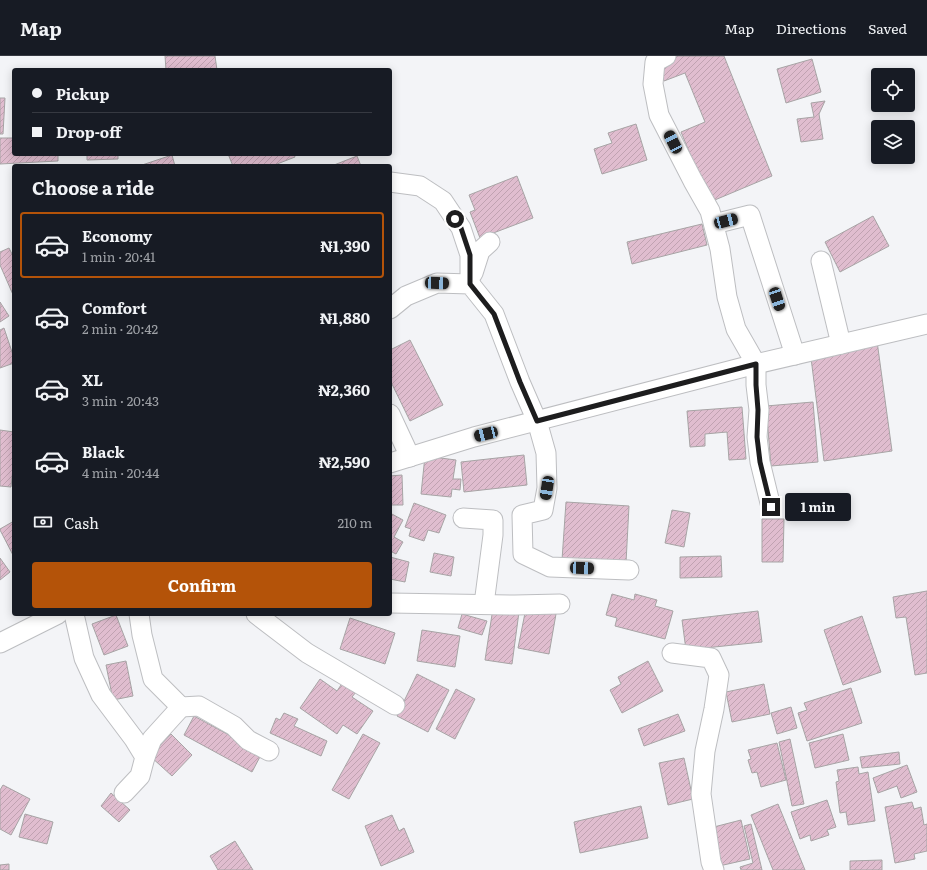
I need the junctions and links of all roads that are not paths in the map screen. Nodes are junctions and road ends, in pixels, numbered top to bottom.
1 (666, 56) edge
2 (392, 182) edge
3 (714, 224) junction
4 (490, 242) dead end
5 (821, 261) dead end
6 (470, 284) junction
7 (392, 308) edge
8 (927, 324) edge
9 (841, 344) junction
10 (795, 355) junction
11 (756, 364) junction
12 (392, 418) edge
13 (537, 421) junction
14 (410, 457) junction
15 (392, 462) edge
16 (771, 507) dead end
17 (463, 518) dead end
18 (629, 570) dead end
19 (392, 603) edge
20 (484, 604) junction
21 (560, 604) dead end
22 (54, 616) edge
23 (74, 616) edge
24 (139, 616) edge
25 (259, 616) edge
26 (0, 643) edge
27 (672, 653) dead end
28 (394, 705) dead end
29 (181, 707) junction
30 (269, 751) dead end
31 (145, 757) junction
32 (124, 793) dead end
33 (714, 870) edge

1 - 3 street
2 - 6 street
3 - 10 street
3 - 11 street
4 - 6 street
5 - 9 street
6 - 7 street
6 - 13 street
8 - 9 street
9 - 10 street
10 - 11 street
11 - 13 street
11 - 16 street
12 - 14 street
13 - 14 street
13 - 18 street
14 - 15 street
17 - 20 street
19 - 20 street
20 - 21 street
22 - 26 street
23 - 31 street
24 - 29 street
25 - 28 street
27 - 33 street
29 - 30 street
29 - 31 street
31 - 32 street

